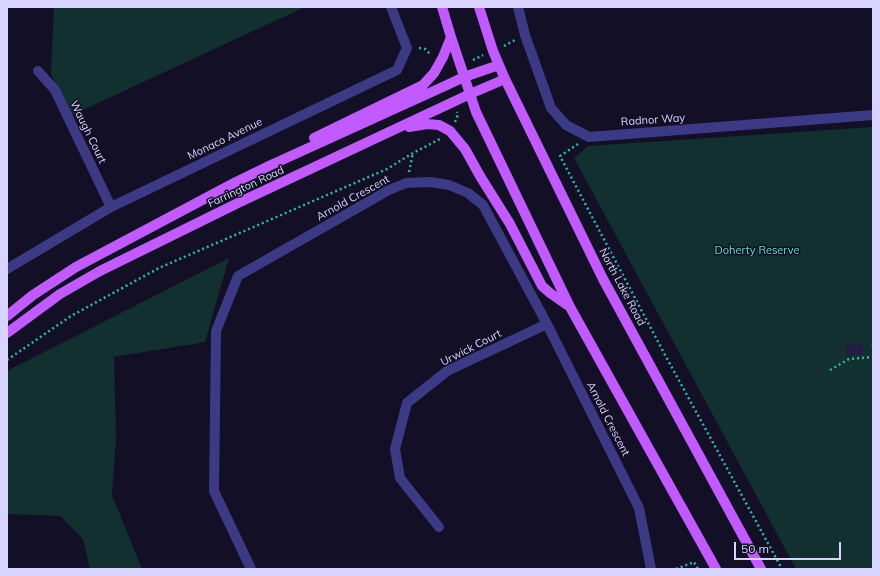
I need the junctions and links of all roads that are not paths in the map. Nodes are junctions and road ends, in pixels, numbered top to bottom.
1 (391, 7) edge
2 (442, 7) edge
3 (478, 7) edge
4 (518, 7) edge
5 (451, 37) junction
6 (499, 65) junction
7 (38, 71) dead end
8 (464, 77) junction
9 (505, 79) junction
10 (470, 94) junction
11 (873, 115) edge
12 (272, 165) junction
13 (240, 202) junction
14 (111, 207) junction
15 (7, 269) edge
16 (570, 307) junction
17 (7, 316) edge
18 (546, 324) junction
19 (7, 333) edge
20 (439, 527) dead end
21 (251, 569) edge
22 (651, 569) edge
23 (716, 569) edge
24 (761, 569) edge

1 - 14 street, Monaco Avenue
2 - 5 main road
3 - 6 main road, North Lake Road
4 - 11 street, Radnor Way
5 - 8 main road
5 - 12 main road
6 - 8 main road, Farrington Road
6 - 9 main road, North Lake Road
7 - 14 street, Waugh Court
8 - 10 main road
8 - 12 main road, Farrington Road
9 - 10 main road, Farrington Road
9 - 24 main road, North Lake Road
10 - 13 main road, Farrington Road
10 - 16 main road
12 - 17 main road, Farrington Road
13 - 16 main road
13 - 19 main road, Farrington Road
14 - 15 street, Monaco Avenue
16 - 23 main road
18 - 20 street, Urwick Court
18 - 21 street, Arnold Crescent
18 - 22 street, Arnold Crescent

